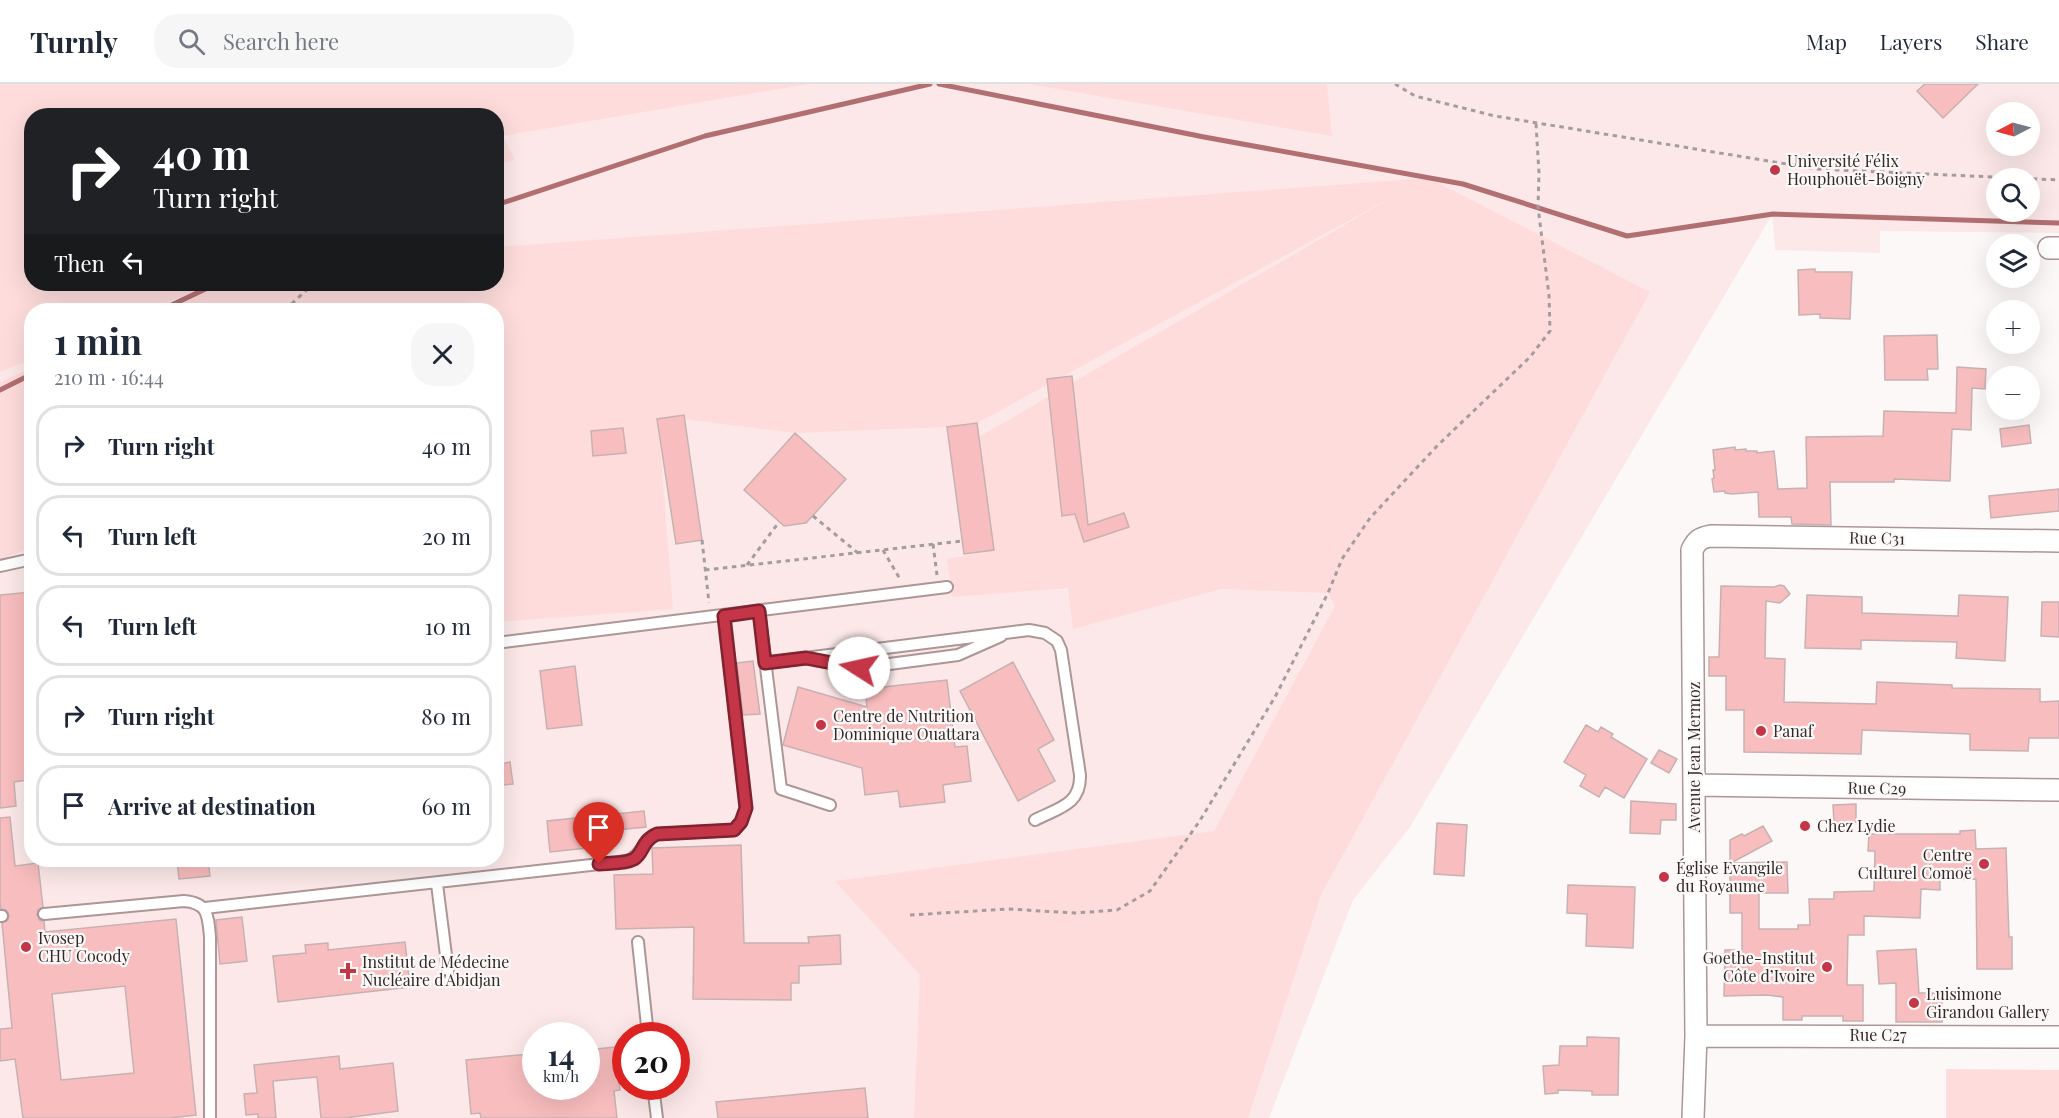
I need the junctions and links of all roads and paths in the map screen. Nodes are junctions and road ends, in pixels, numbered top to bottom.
1 (1395, 84) edge
2 (1536, 124) junction
3 (2059, 180) edge
4 (305, 291) edge
5 (293, 303) edge
6 (813, 516) dead end
7 (779, 522) dead end
8 (702, 540) dead end
9 (962, 541) dead end
10 (1697, 541) joint
11 (2059, 541) edge
12 (933, 544) junction
13 (883, 550) junction
14 (858, 553) junction
15 (24, 561) edge
16 (747, 565) junction
17 (0, 566) edge
18 (705, 570) junction
19 (943, 587) joint
20 (907, 592) junction
21 (759, 611) junction
22 (724, 616) junction
23 (710, 617) junction
24 (1010, 632) junction
25 (504, 642) edge
26 (806, 658) junction
27 (765, 663) junction
28 (1695, 785) junction
29 (2059, 790) edge
30 (830, 804) dead end
31 (1035, 820) dead end
32 (437, 884) junction
33 (205, 908) junction
34 (44, 914) dead end
35 (910, 915) dead end
36 (638, 942) dead end
37 (448, 971) dead end
38 (647, 1022) edge
39 (1696, 1036) junction
40 (2059, 1037) edge
41 (655, 1100) edge
42 (210, 1118) edge
43 (657, 1118) edge
44 (1693, 1118) edge

1 - 2 path
2 - 3 path
2 - 35 path
4 - 5 path
6 - 14 path
7 - 16 path
8 - 18 path
9 - 12 path
10 - 11 street, Rue C31
10 - 28 street, Avenue Jean Mermoz
12 - 13 path
12 - 19 path
13 - 14 path
13 - 20 path
14 - 16 path
15 - 17 lane
16 - 18 path
18 - 23 path
19 - 20 lane
20 - 21 lane
21 - 22 lane
21 - 27 lane
22 - 23 lane
22 - 32 lane
23 - 25 lane
24 - 26 lane
24 - 26 lane
24 - 31 lane
26 - 27 lane
27 - 30 lane
28 - 29 street, Rue C29
28 - 39 street, Avenue Jean Mermoz
32 - 33 lane
32 - 37 lane
33 - 34 lane
33 - 42 lane
36 - 38 lane
39 - 40 street, Rue C27
39 - 44 street, Avenue Jean Mermoz
41 - 43 lane

